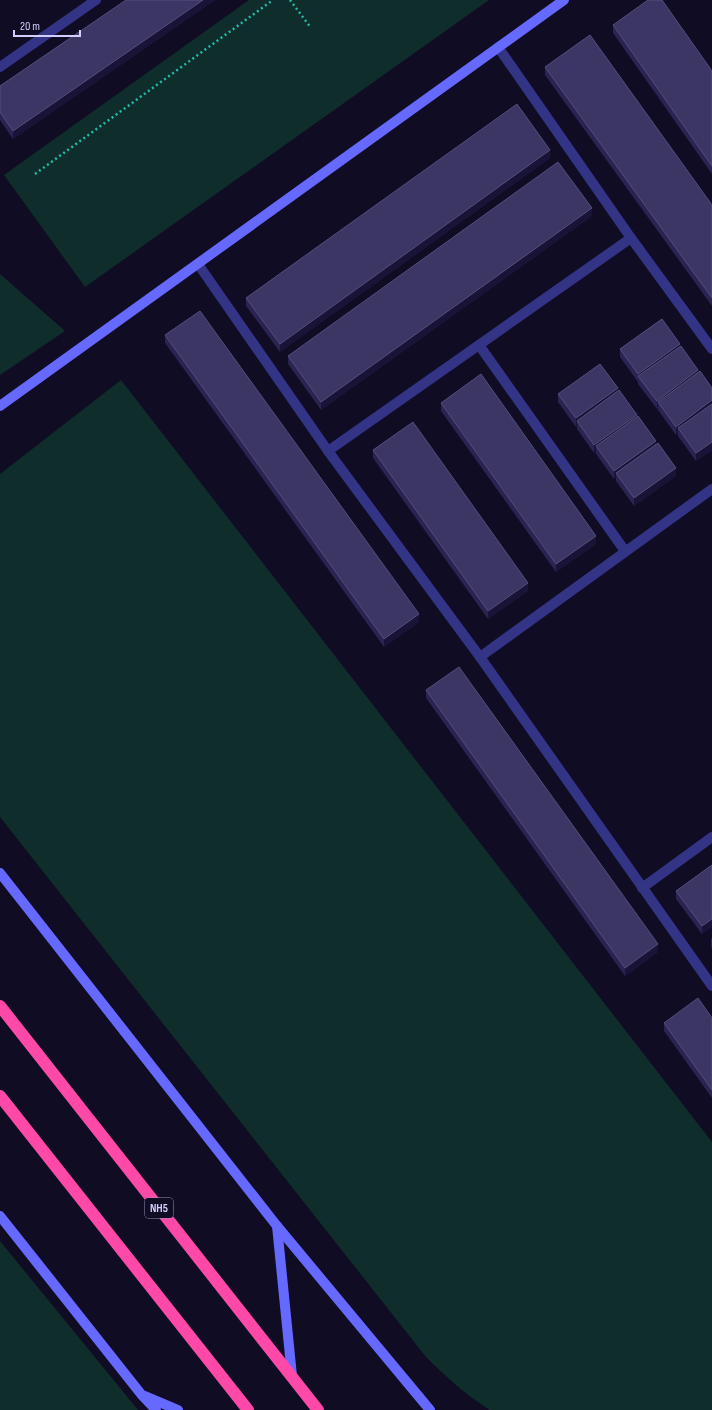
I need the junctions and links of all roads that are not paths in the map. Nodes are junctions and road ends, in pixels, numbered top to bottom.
1 (96, 0) edge
2 (564, 0) edge
3 (498, 47) junction
4 (0, 67) edge
5 (631, 238) junction
6 (198, 264) junction
7 (479, 345) junction
8 (712, 349) edge
9 (0, 406) edge
10 (328, 451) junction
11 (712, 489) edge
12 (626, 551) junction
13 (480, 657) junction
14 (712, 837) edge
15 (0, 873) edge
16 (642, 888) junction
17 (712, 986) edge
18 (0, 1006) edge
19 (0, 1096) edge
20 (0, 1216) edge
21 (277, 1226) junction
22 (292, 1376) junction
23 (142, 1394) junction
24 (156, 1410) edge
25 (178, 1410) edge
26 (248, 1410) edge
27 (318, 1410) edge
28 (430, 1410) edge

1 - 4 street
2 - 3 street
3 - 5 street
3 - 6 street
5 - 7 street
5 - 8 street
6 - 9 street
6 - 10 street
7 - 10 street
7 - 12 street
10 - 13 street
11 - 12 street
12 - 13 street
13 - 16 street
14 - 16 street
15 - 21 street
16 - 17 street
18 - 22 highway, NH5
19 - 26 highway
20 - 23 street
21 - 22 street
21 - 28 street
22 - 27 highway, NH5
23 - 24 street
23 - 25 street

